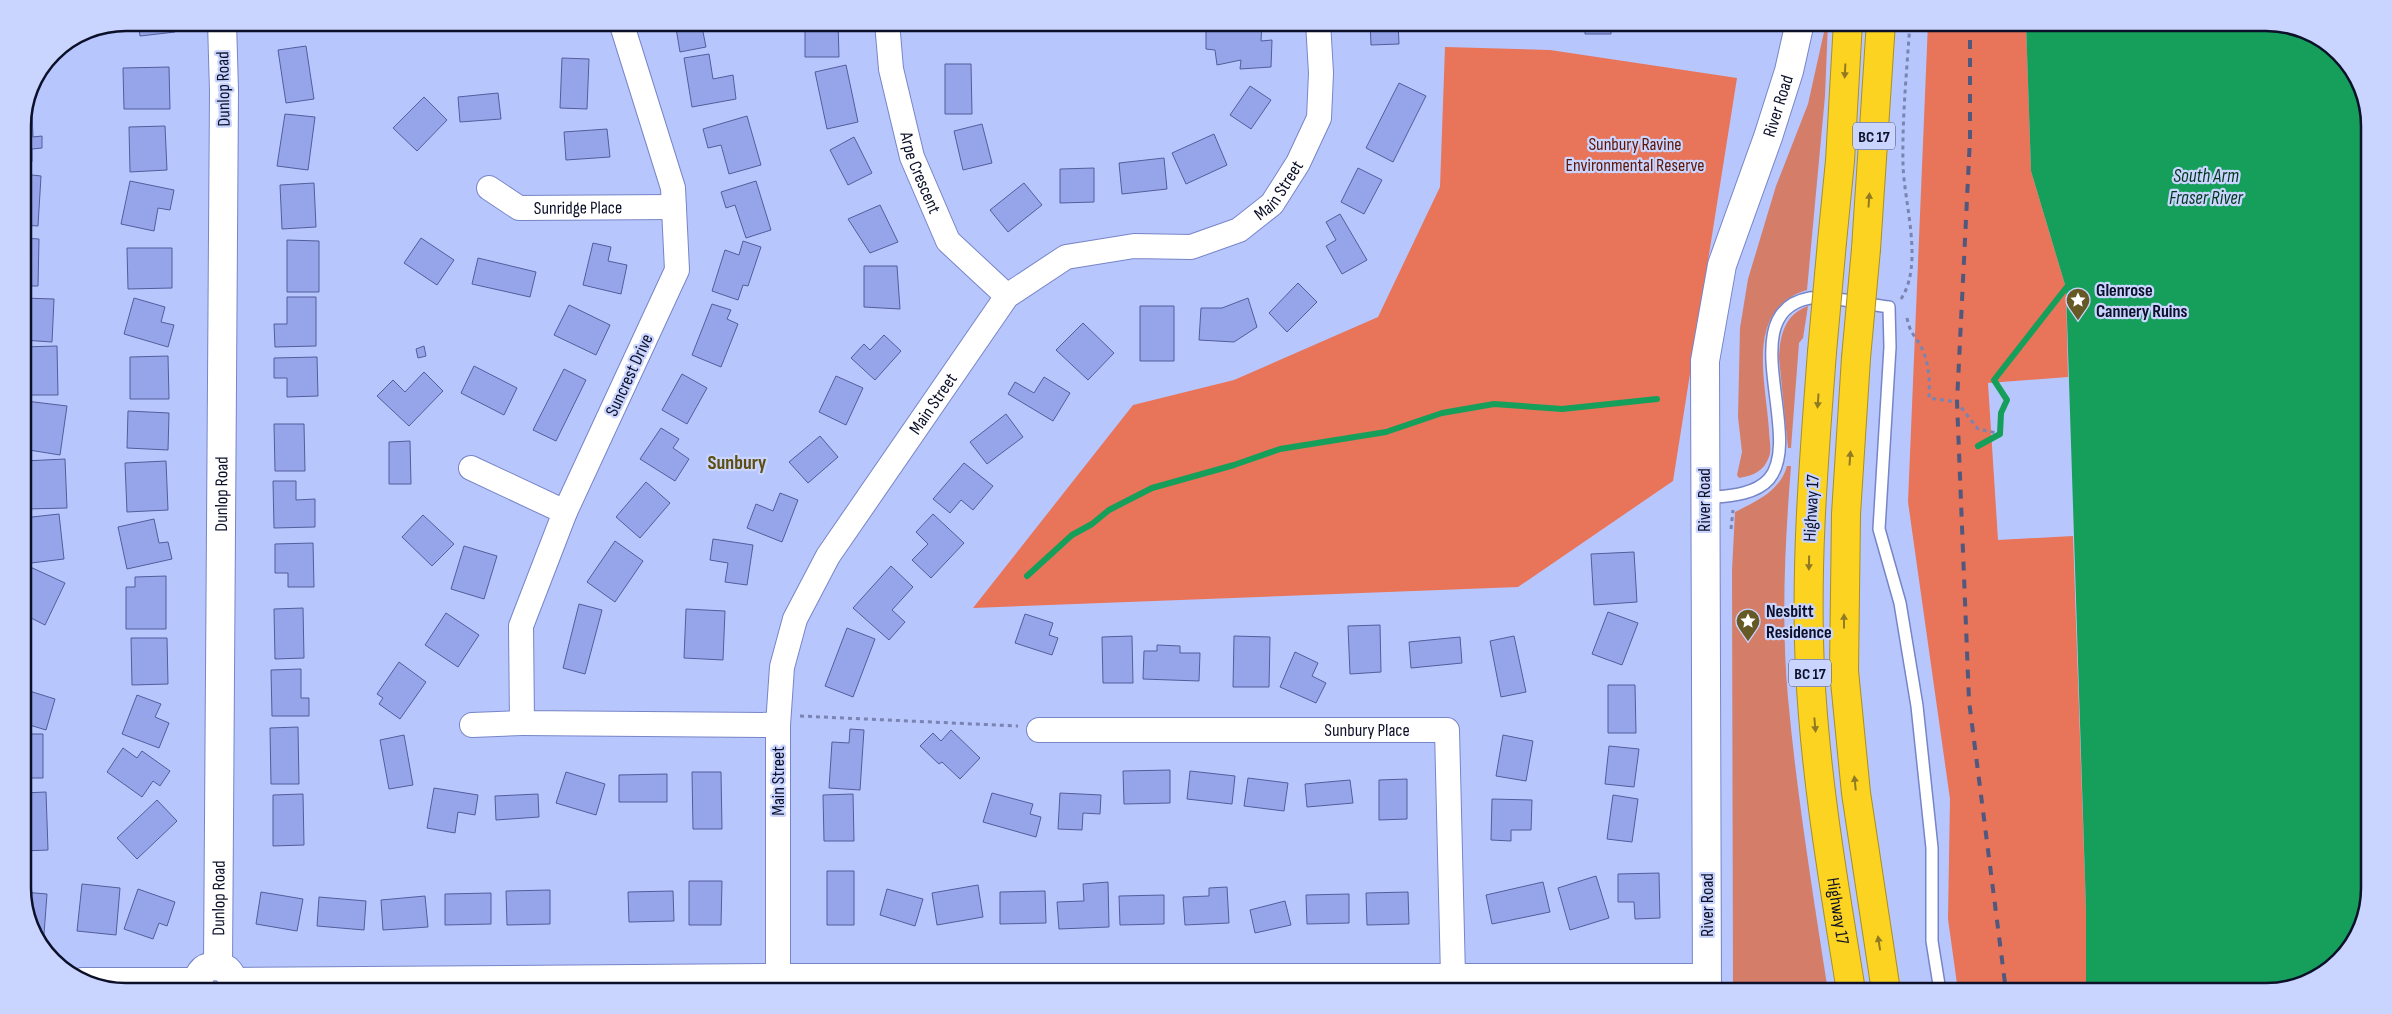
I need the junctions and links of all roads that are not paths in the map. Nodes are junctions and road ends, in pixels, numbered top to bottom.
1 (222, 31) edge
2 (624, 31) edge
3 (888, 31) edge
4 (1319, 31) edge
5 (1798, 31) edge
6 (1847, 31) edge
7 (1880, 31) edge
8 (489, 188) dead end
9 (674, 207) junction
10 (1007, 296) junction
11 (472, 468) dead end
12 (1704, 498) junction
13 (565, 512) junction
14 (779, 720) junction
15 (522, 723) junction
16 (472, 725) dead end
17 (1039, 730) road end
18 (778, 976) junction
19 (1453, 976) junction
20 (104, 980) edge
21 (216, 982) edge
22 (1676, 983) edge
23 (1708, 983) edge
24 (1850, 983) edge
25 (1885, 983) edge
26 (1939, 983) edge

1 - 21 street, Dunlop Road
2 - 9 street, Suncrest Drive
3 - 10 street, Arpe Crescent
4 - 10 street, Main Street
5 - 12 street, River Road
6 -> 24 highway, Highway 17 / BC 17, bridge
25 -> 7 highway, Highway 17 / BC 17, bridge
8 - 9 street, Sunridge Place
9 - 13 street, Suncrest Drive
10 - 14 street, Main Street
11 - 13 street
12 - 23 street, River Road
12 - 26 lane
13 - 15 street, Suncrest Drive
14 - 15 street
14 - 18 street, Main Street
15 - 16 street
17 - 19 street, Sunbury Place
18 - 19 street
18 - 21 street
19 - 22 street
20 - 21 street

